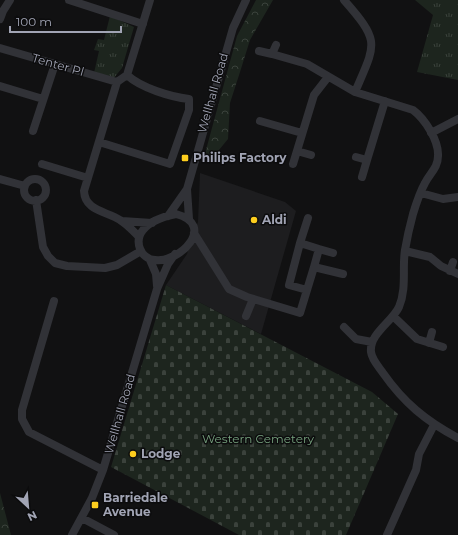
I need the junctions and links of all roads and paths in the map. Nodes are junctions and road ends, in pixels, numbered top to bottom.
1 (10, 0) edge
2 (69, 0) edge
3 (150, 0) edge
4 (246, 0) edge
5 (344, 0) edge
6 (0, 19) edge
7 (143, 24) junction
8 (276, 45) dead end
9 (0, 48) edge
10 (259, 51) dead end
11 (272, 54) junction
12 (55, 64) junction
13 (127, 75) junction
14 (328, 77) junction
15 (117, 82) junction
16 (0, 86) edge
17 (355, 92) junction
18 (43, 98) junction
19 (385, 101) junction
20 (458, 119) edge
21 (260, 121) dead end
22 (33, 132) dead end
23 (302, 133) junction
24 (431, 133) junction
25 (99, 142) junction
26 (297, 151) junction
27 (311, 155) dead end
28 (356, 157) dead end
29 (367, 160) junction
30 (42, 164) dead end
31 (293, 164) dead end
32 (362, 177) dead end
33 (88, 178) junction
34 (0, 179) edge
35 (25, 186) junction
36 (187, 189) junction
37 (421, 193) junction
38 (458, 197) edge
39 (36, 200) junction
40 (168, 216) junction
41 (308, 218) dead end
42 (189, 219) junction
43 (122, 220) junction
44 (152, 224) junction
45 (194, 233) junction
46 (140, 236) junction
47 (300, 243) junction
48 (188, 246) junction
49 (319, 249) junction
50 (405, 251) junction
51 (141, 252) junction
52 (333, 253) dead end
53 (175, 254) junction
54 (150, 260) junction
55 (213, 260) junction
56 (453, 262) dead end
57 (314, 267) junction
58 (450, 271) junction
59 (344, 274) dead end
60 (458, 274) edge
61 (157, 289) junction
62 (307, 290) junction
63 (253, 299) junction
64 (54, 301) dead end
65 (246, 316) dead end
66 (393, 316) junction
67 (344, 327) dead end
68 (432, 332) dead end
69 (372, 342) junction
70 (429, 343) junction
71 (443, 347) dead end
72 (434, 425) junction
73 (458, 438) edge
74 (103, 470) junction
75 (82, 518) junction
76 (72, 535) edge
77 (114, 535) edge
78 (387, 535) edge

1 - 6 street
2 - 7 street
3 - 7 street
4 - 36 street, Wellhall Road
5 - 17 street
7 - 13 street
8 - 11 street
9 - 12 street, Tenter Pl
10 - 11 street
11 - 14 street
12 - 15 street, Tenter Pl
12 - 18 street
13 - 15 street
13 - 25 street
14 - 17 street
14 - 23 street
15 - 25 street
16 - 18 street
17 - 19 street
18 - 22 street
19 - 24 street
19 - 29 street
20 - 24 street
21 - 23 street
23 - 26 street
24 - 37 street
25 - 33 street
26 - 27 street
26 - 31 street
28 - 29 street
29 - 32 street
30 - 33 street
33 - 43 street
34 - 35 street
35 - 39 street
35 - 39 street
36 - 40 street, Wellhall Road
36 - 42 street, Wellhall Road
37 - 38 street
37 - 50 street
39 - 51 street
40 - 42 street
40 - 44 street, Wellhall Road
41 - 47 street
42 - 45 street, Wellhall Road
43 - 44 street
43 - 46 street
44 - 46 street, Wellhall Road
45 - 48 street
45 - 55 street, Wellhall Road
46 - 51 street
47 - 49 street
47 - 62 street
48 - 53 street, Wellhall Road
48 - 55 street
49 - 52 street
49 - 57 street
50 - 58 street
50 - 66 street
51 - 54 street, Wellhall Road
53 - 54 street, Wellhall Road
53 - 61 street, Wellhall Road
54 - 61 street, Wellhall Road
55 - 63 street, Wellhall Road
56 - 58 street
57 - 59 street
57 - 62 street
58 - 60 street
61 - 74 street, Wellhall Road
62 - 63 street, Wellhall Road
63 - 65 street
64 - 74 street
66 - 69 street
66 - 70 street
67 - 69 street
68 - 70 street
69 - 72 street
70 - 71 street
72 - 73 street
72 - 78 street
74 - 75 street, Wellhall Road
75 - 76 street, Wellhall Road
75 - 77 street

